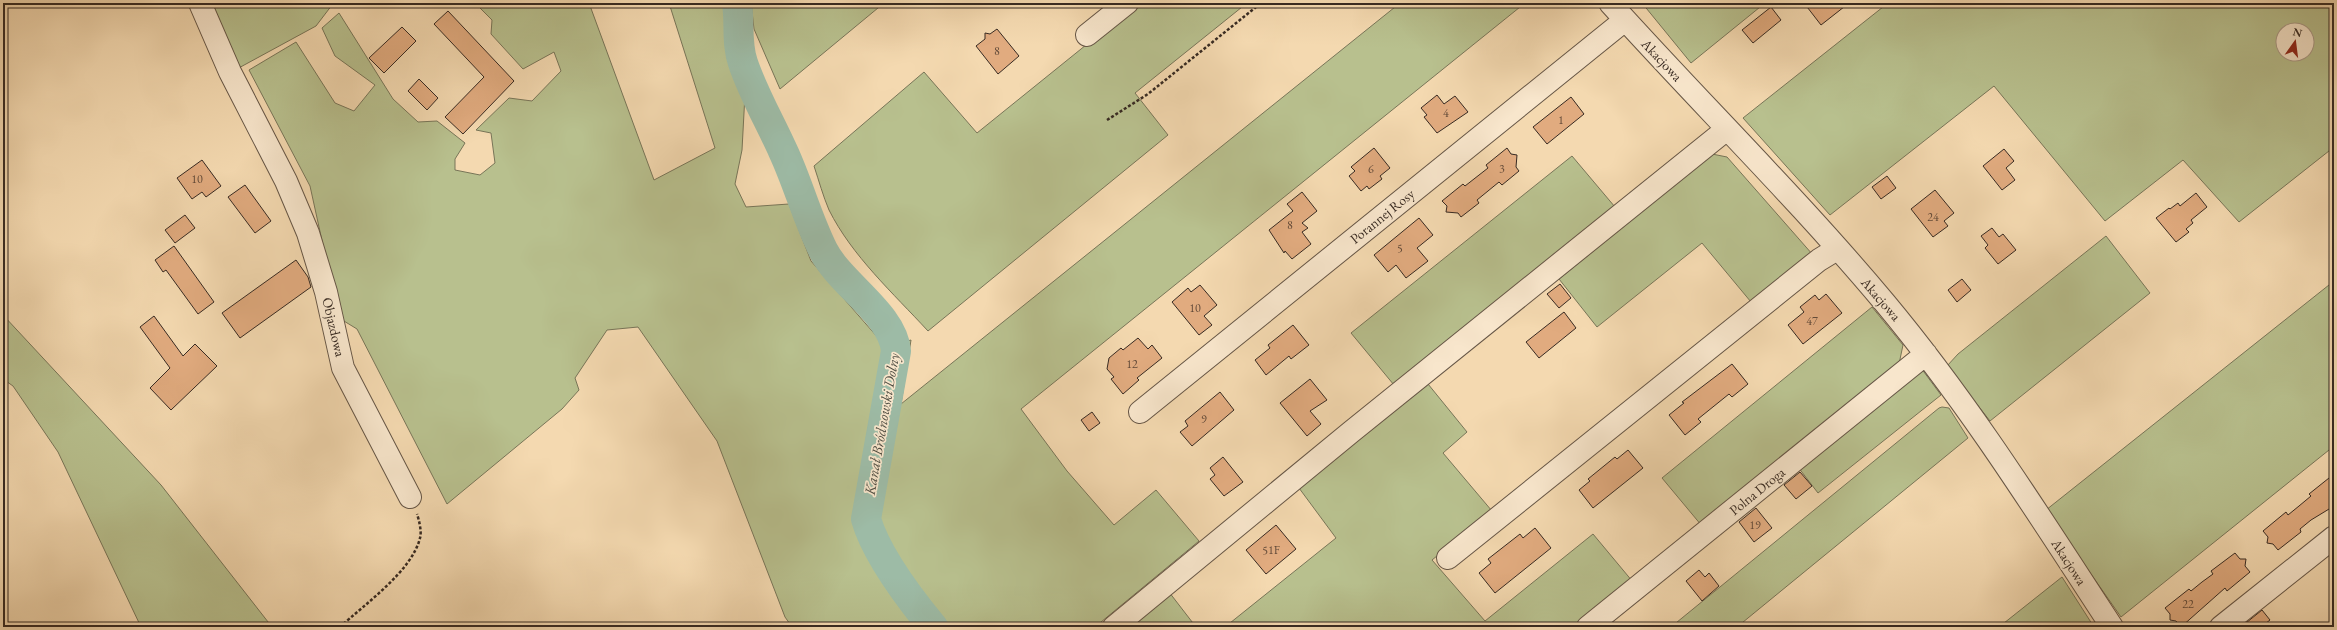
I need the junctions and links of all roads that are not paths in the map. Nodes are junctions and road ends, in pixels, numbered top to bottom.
1 (200, 3) edge
2 (1127, 3) edge
3 (1610, 3) edge
4 (1625, 20) junction
5 (1087, 35) dead end
6 (1726, 129) junction
7 (1837, 249) junction
8 (1926, 354) junction
9 (1140, 412) dead end
10 (410, 497) road end
11 (2334, 538) edge
12 (1448, 558) dead end
13 (1114, 627) edge
14 (1588, 627) edge
15 (2112, 627) edge
16 (2221, 627) edge

1 - 10 street, Objazdowa
2 - 5 street
3 - 4 street, Akacjowa
4 - 6 street, Akacjowa
4 - 9 street, Porannej Rosy
6 - 7 street, Akacjowa
6 - 13 street
7 - 8 street, Akacjowa
7 - 12 street
8 - 14 street, Polna Droga
8 - 15 street, Akacjowa
11 - 16 street

